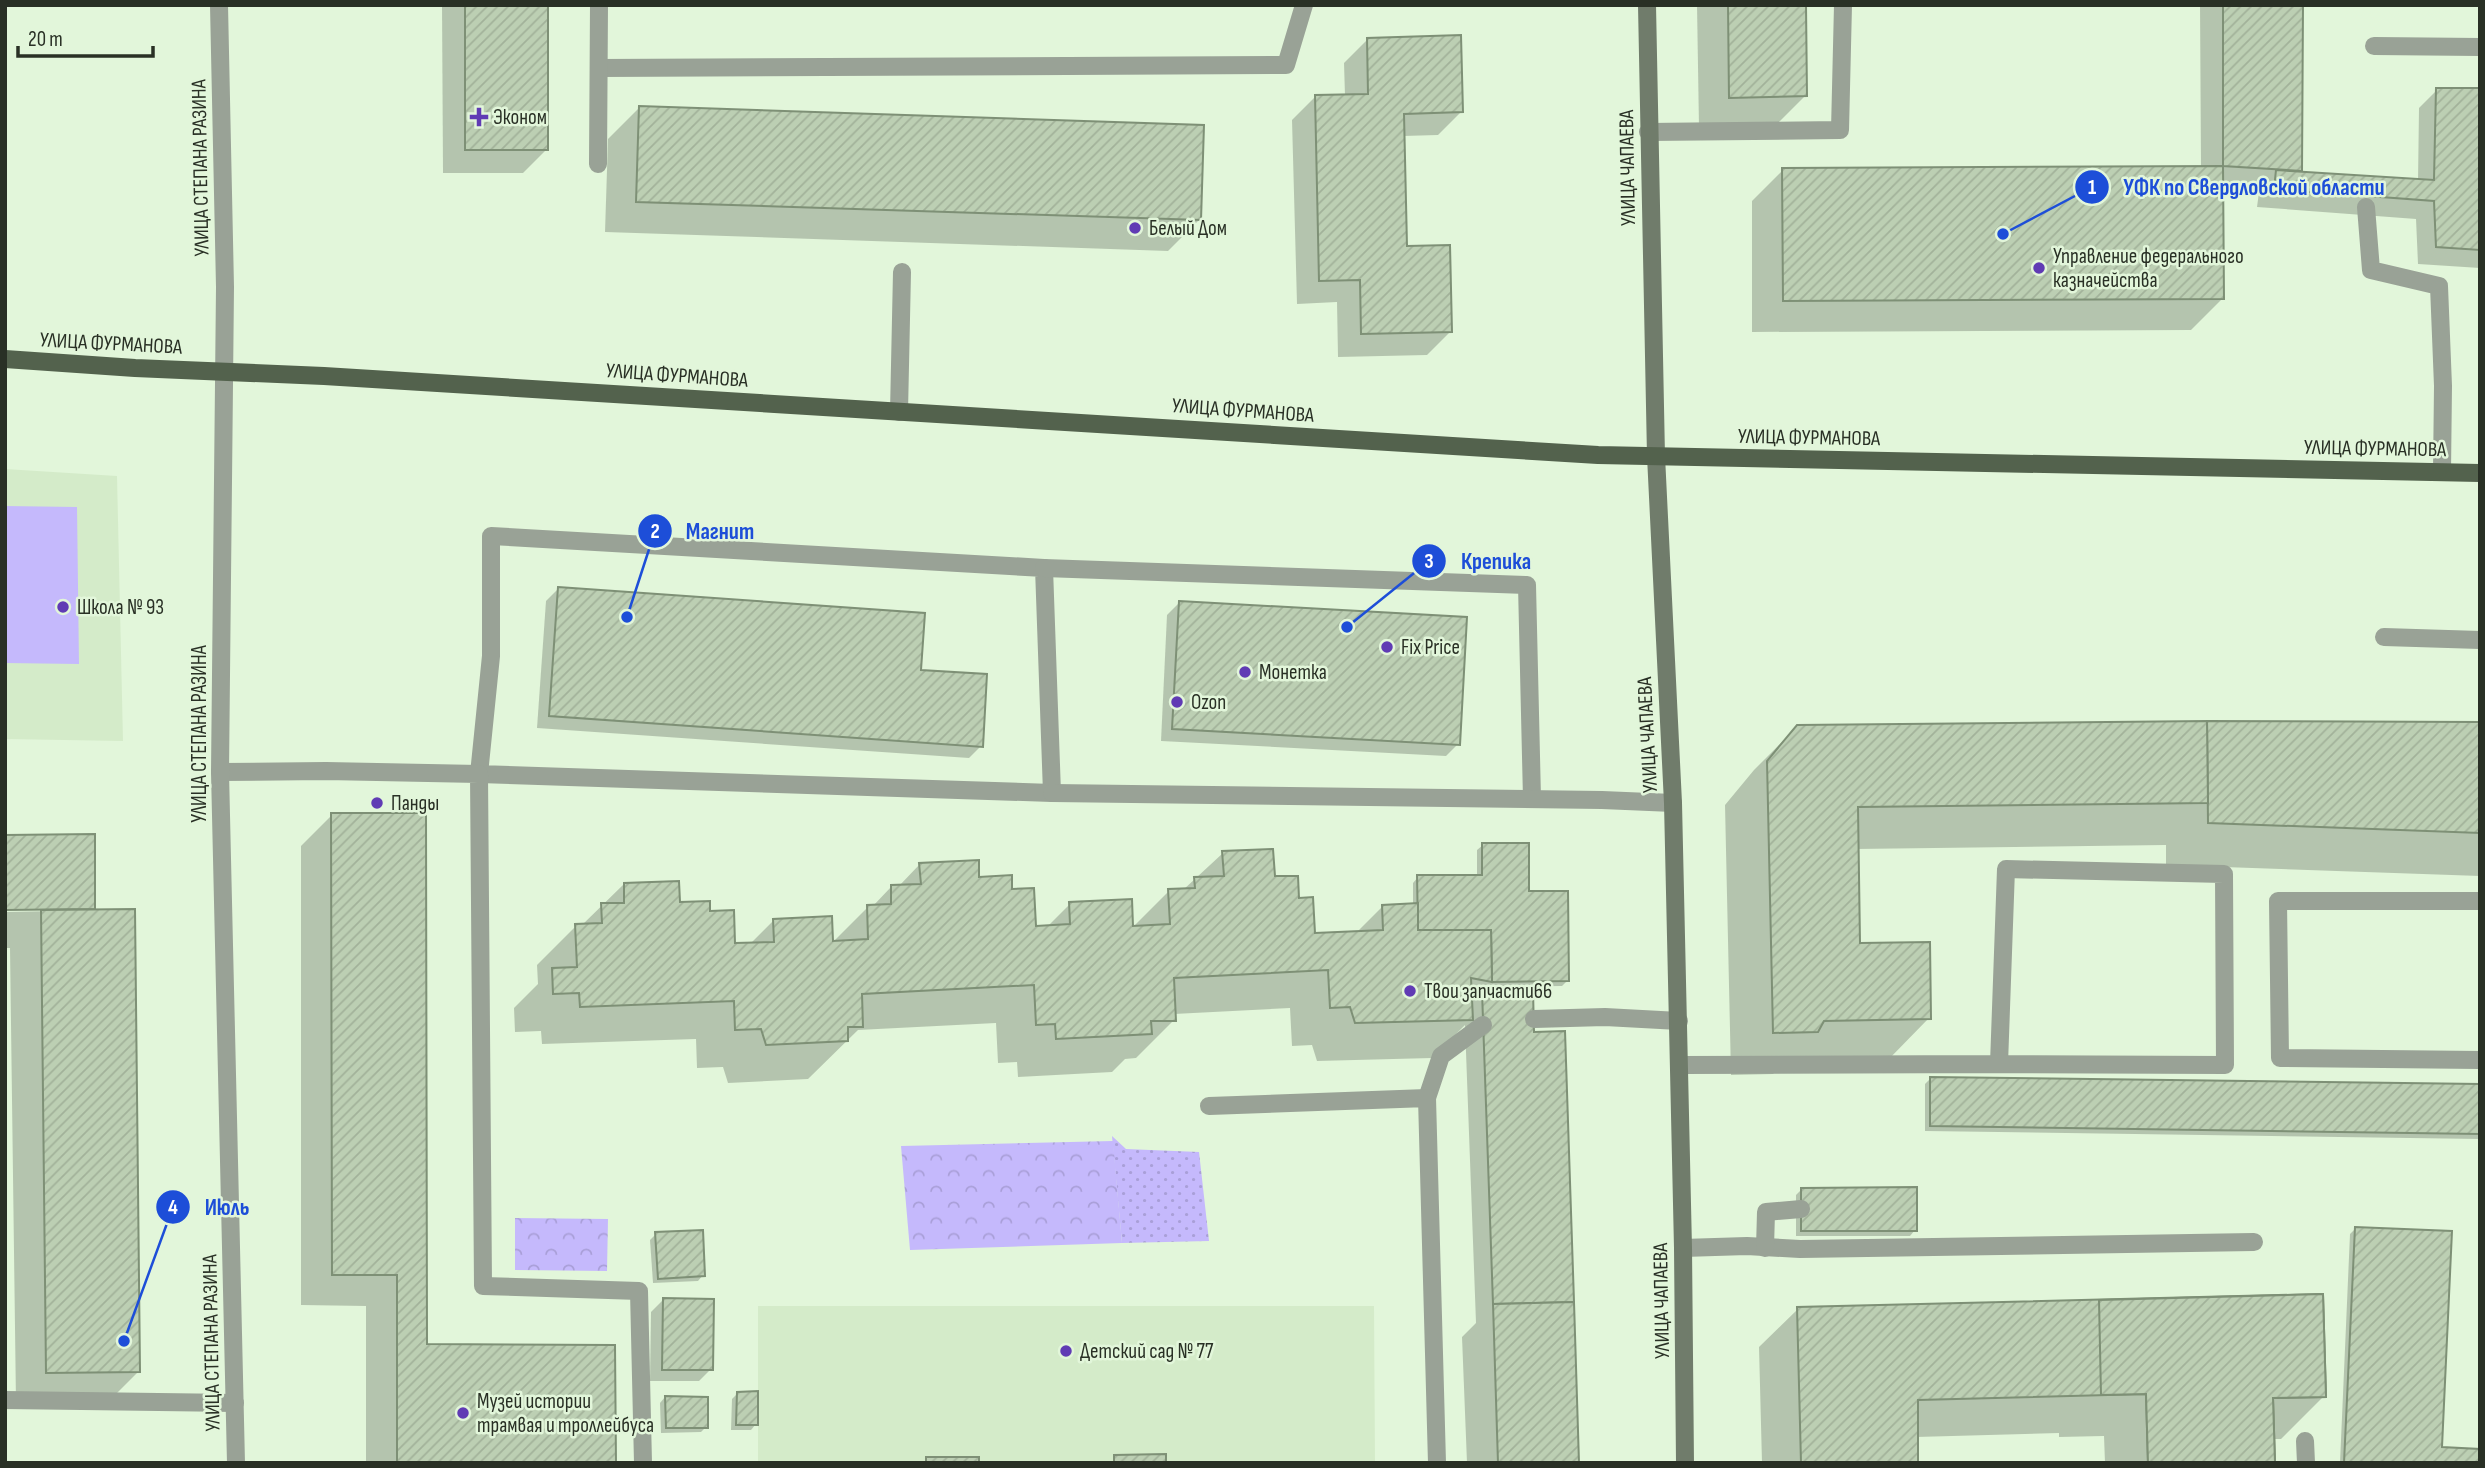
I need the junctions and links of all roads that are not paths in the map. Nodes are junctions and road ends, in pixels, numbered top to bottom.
1 (219, 5) edge
2 (599, 5) edge
3 (1304, 5) edge
4 (1647, 5) edge
5 (1843, 5) edge
6 (2374, 46) dead end
7 (2480, 47) edge
8 (598, 68) junction
9 (1648, 132) junction
10 (598, 164) dead end
11 (2366, 206) dead end
12 (902, 272) dead end
13 (5, 359) edge
14 (225, 370) junction
15 (899, 412) junction
16 (1656, 456) junction
17 (2442, 472) junction
18 (2480, 473) edge
19 (1044, 568) junction
20 (2384, 637) dead end
21 (2480, 640) edge
22 (220, 772) junction
23 (478, 774) junction
24 (1052, 793) junction
25 (1532, 799) junction
26 (1673, 803) junction
27 (2480, 901) edge
28 (1534, 1019) dead end
29 (1679, 1021) junction
30 (1483, 1025) dead end
31 (2480, 1060) edge
32 (1999, 1064) junction
33 (1680, 1065) junction
34 (1427, 1098) junction
35 (1209, 1106) dead end
36 (1801, 1209) dead end
37 (2254, 1242) dead end
38 (1683, 1248) junction
39 (1765, 1248) junction
40 (5, 1400) edge
41 (235, 1402) junction
42 (2305, 1441) dead end
43 (236, 1463) edge
44 (643, 1463) edge
45 (1437, 1463) edge
46 (1685, 1463) edge
47 (2306, 1463) edge

1 - 14 street, УЛИЦА СТЕПАНА РАЗИНА
2 - 8 street
3 - 8 street
4 - 9 main road, УЛИЦА ЧАПАЕВА
5 - 9 street
6 - 7 street
8 - 10 street
9 - 16 main road, УЛИЦА ЧАПАЕВА
11 - 17 street
12 - 15 street
13 - 14 main road, УЛИЦА ФУРМАНОВА
14 - 15 main road, УЛИЦА ФУРМАНОВА
14 - 22 street, УЛИЦА СТЕПАНА РАЗИНА
15 - 16 main road, УЛИЦА ФУРМАНОВА
16 - 17 main road, УЛИЦА ФУРМАНОВА
16 - 26 main road, УЛИЦА ЧАПАЕВА
17 - 18 main road, УЛИЦА ФУРМАНОВА
19 - 23 street
19 - 24 street
19 - 25 street
20 - 21 street
22 - 23 street
22 - 41 street, УЛИЦА СТЕПАНА РАЗИНА
23 - 24 street
23 - 44 street
24 - 25 street
25 - 26 street
26 - 29 main road, УЛИЦА ЧАПАЕВА
27 - 31 street
28 - 29 street
29 - 33 main road, УЛИЦА ЧАПАЕВА
30 - 34 street
32 - 32 street
32 - 33 street
33 - 38 main road, УЛИЦА ЧАПАЕВА
34 - 35 street
34 - 45 street
36 - 39 street
37 - 39 street
38 - 39 street
38 - 46 main road, УЛИЦА ЧАПАЕВА
40 - 41 street
41 - 43 street, УЛИЦА СТЕПАНА РАЗИНА
42 - 47 street

